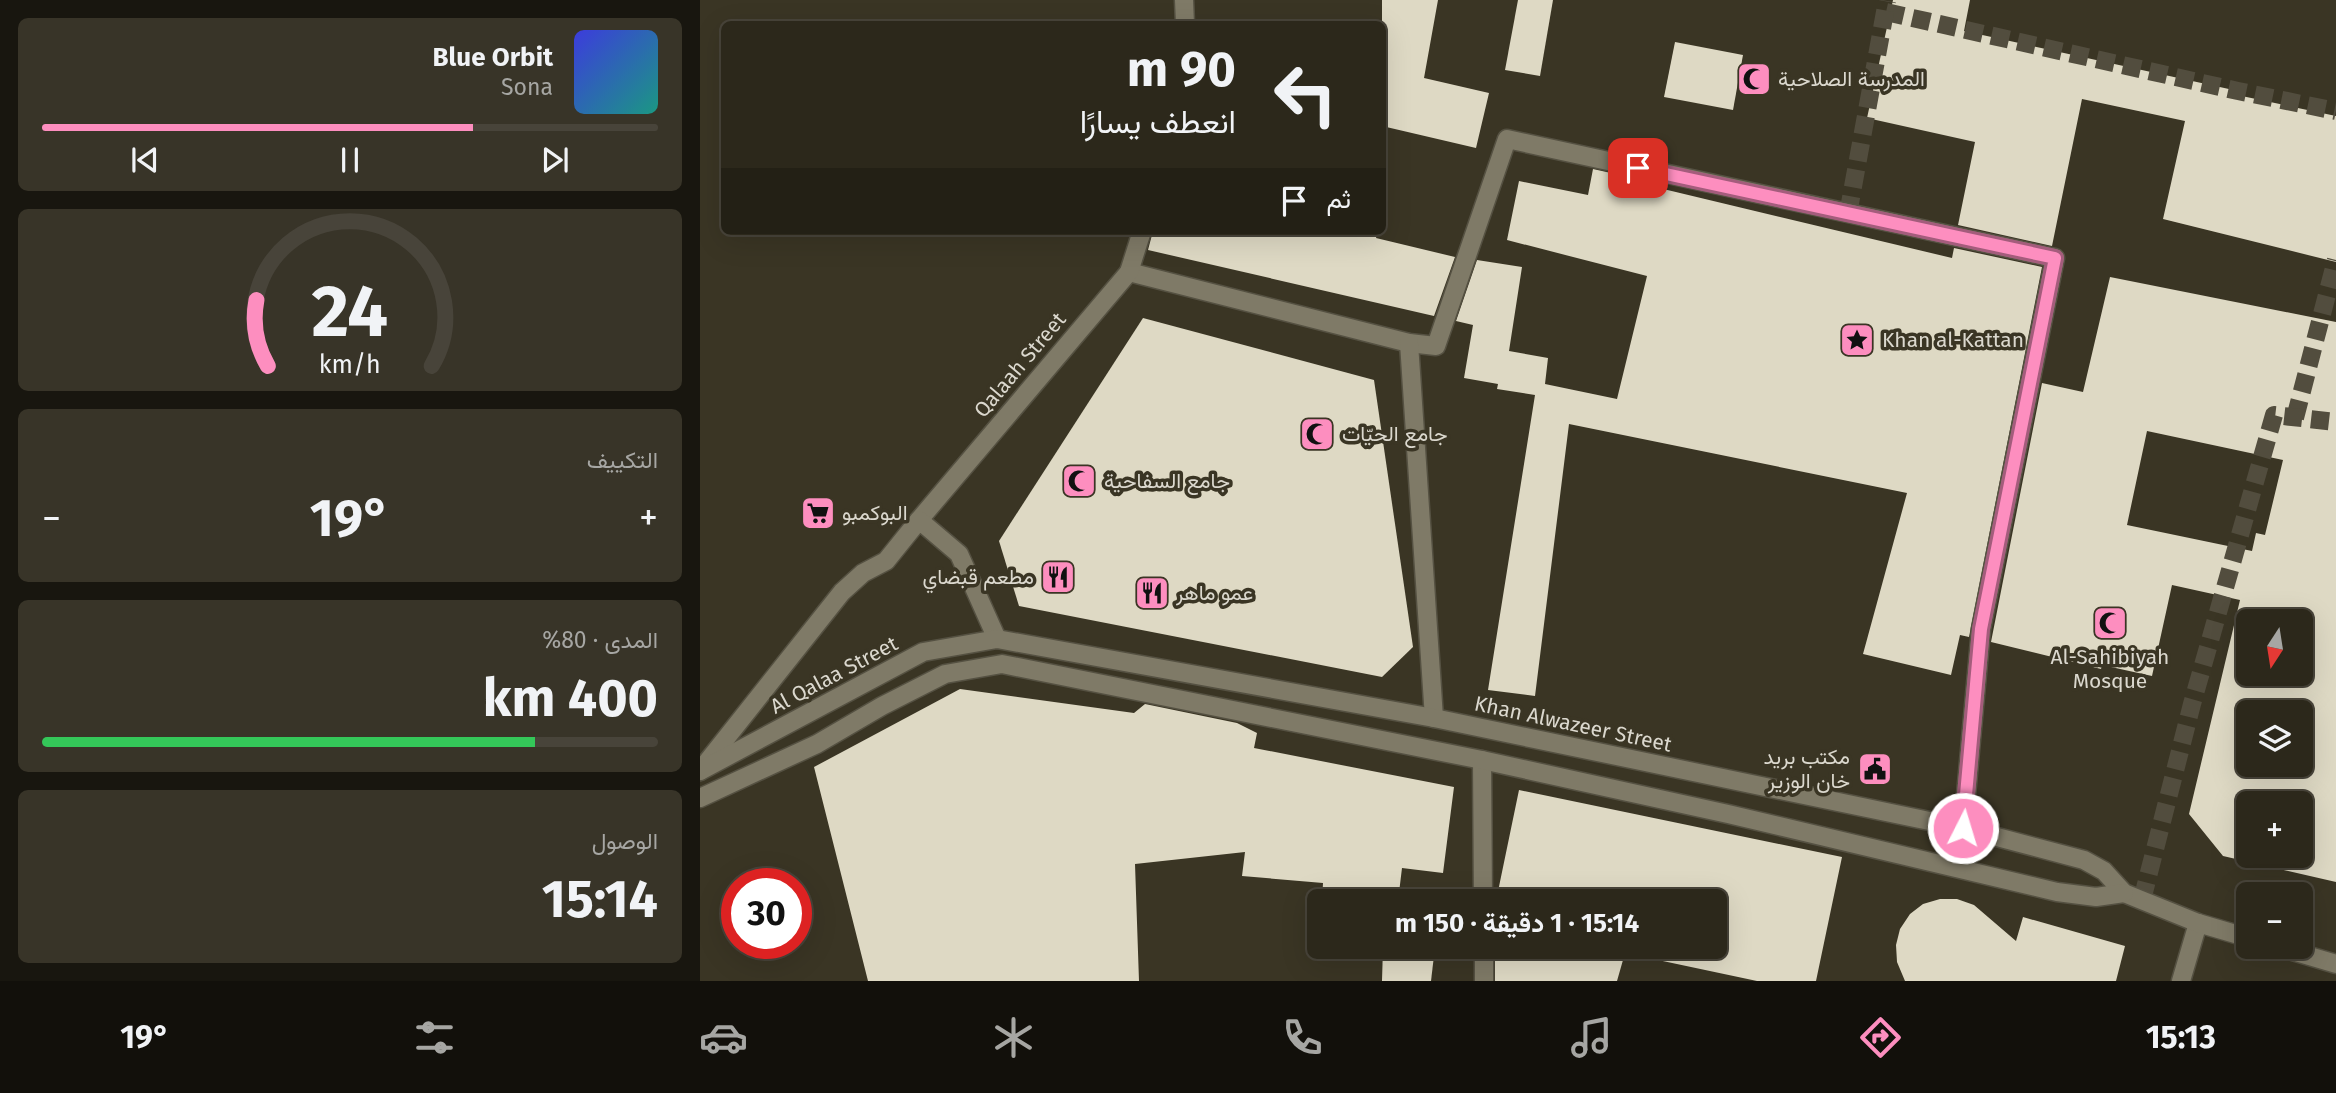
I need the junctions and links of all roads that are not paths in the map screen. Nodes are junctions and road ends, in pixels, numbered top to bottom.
1 (1184, 0) edge
2 (1185, 21) edge
3 (1141, 235) edge
4 (1129, 272) junction
5 (1409, 343) junction
6 (919, 520) junction
7 (997, 639) junction
8 (1434, 718) junction
9 (1482, 760) junction
10 (700, 771) edge
11 (700, 798) edge
12 (1963, 828) junction
13 (1483, 889) edge
14 (2124, 893) junction
15 (2198, 923) junction
16 (2236, 934) edge
17 (2313, 957) edge
18 (1484, 959) edge
19 (2336, 964) edge
20 (1484, 981) edge
21 (2181, 981) edge

1 - 2 street
3 - 4 street, Qalaah Street
4 - 5 street
4 - 6 street, Qalaah Street
5 - 8 street
5 - 12 street
6 - 7 street
6 - 10 street, Qalaah Street
7 - 8 street, Khan Alwazeer Street
7 - 10 street, Al Qalaa Street
8 - 12 street, Khan Alwazeer Street
9 - 11 street, Khan Alwazeer Street
9 - 13 street
9 - 14 street, Khan Alwazeer Street
12 - 14 street, Khan Alwazeer Street
14 - 15 street, Khan Alwazeer Street
15 - 16 street, Khan Alwazeer Street
15 - 21 street
17 - 19 street
18 - 20 street

